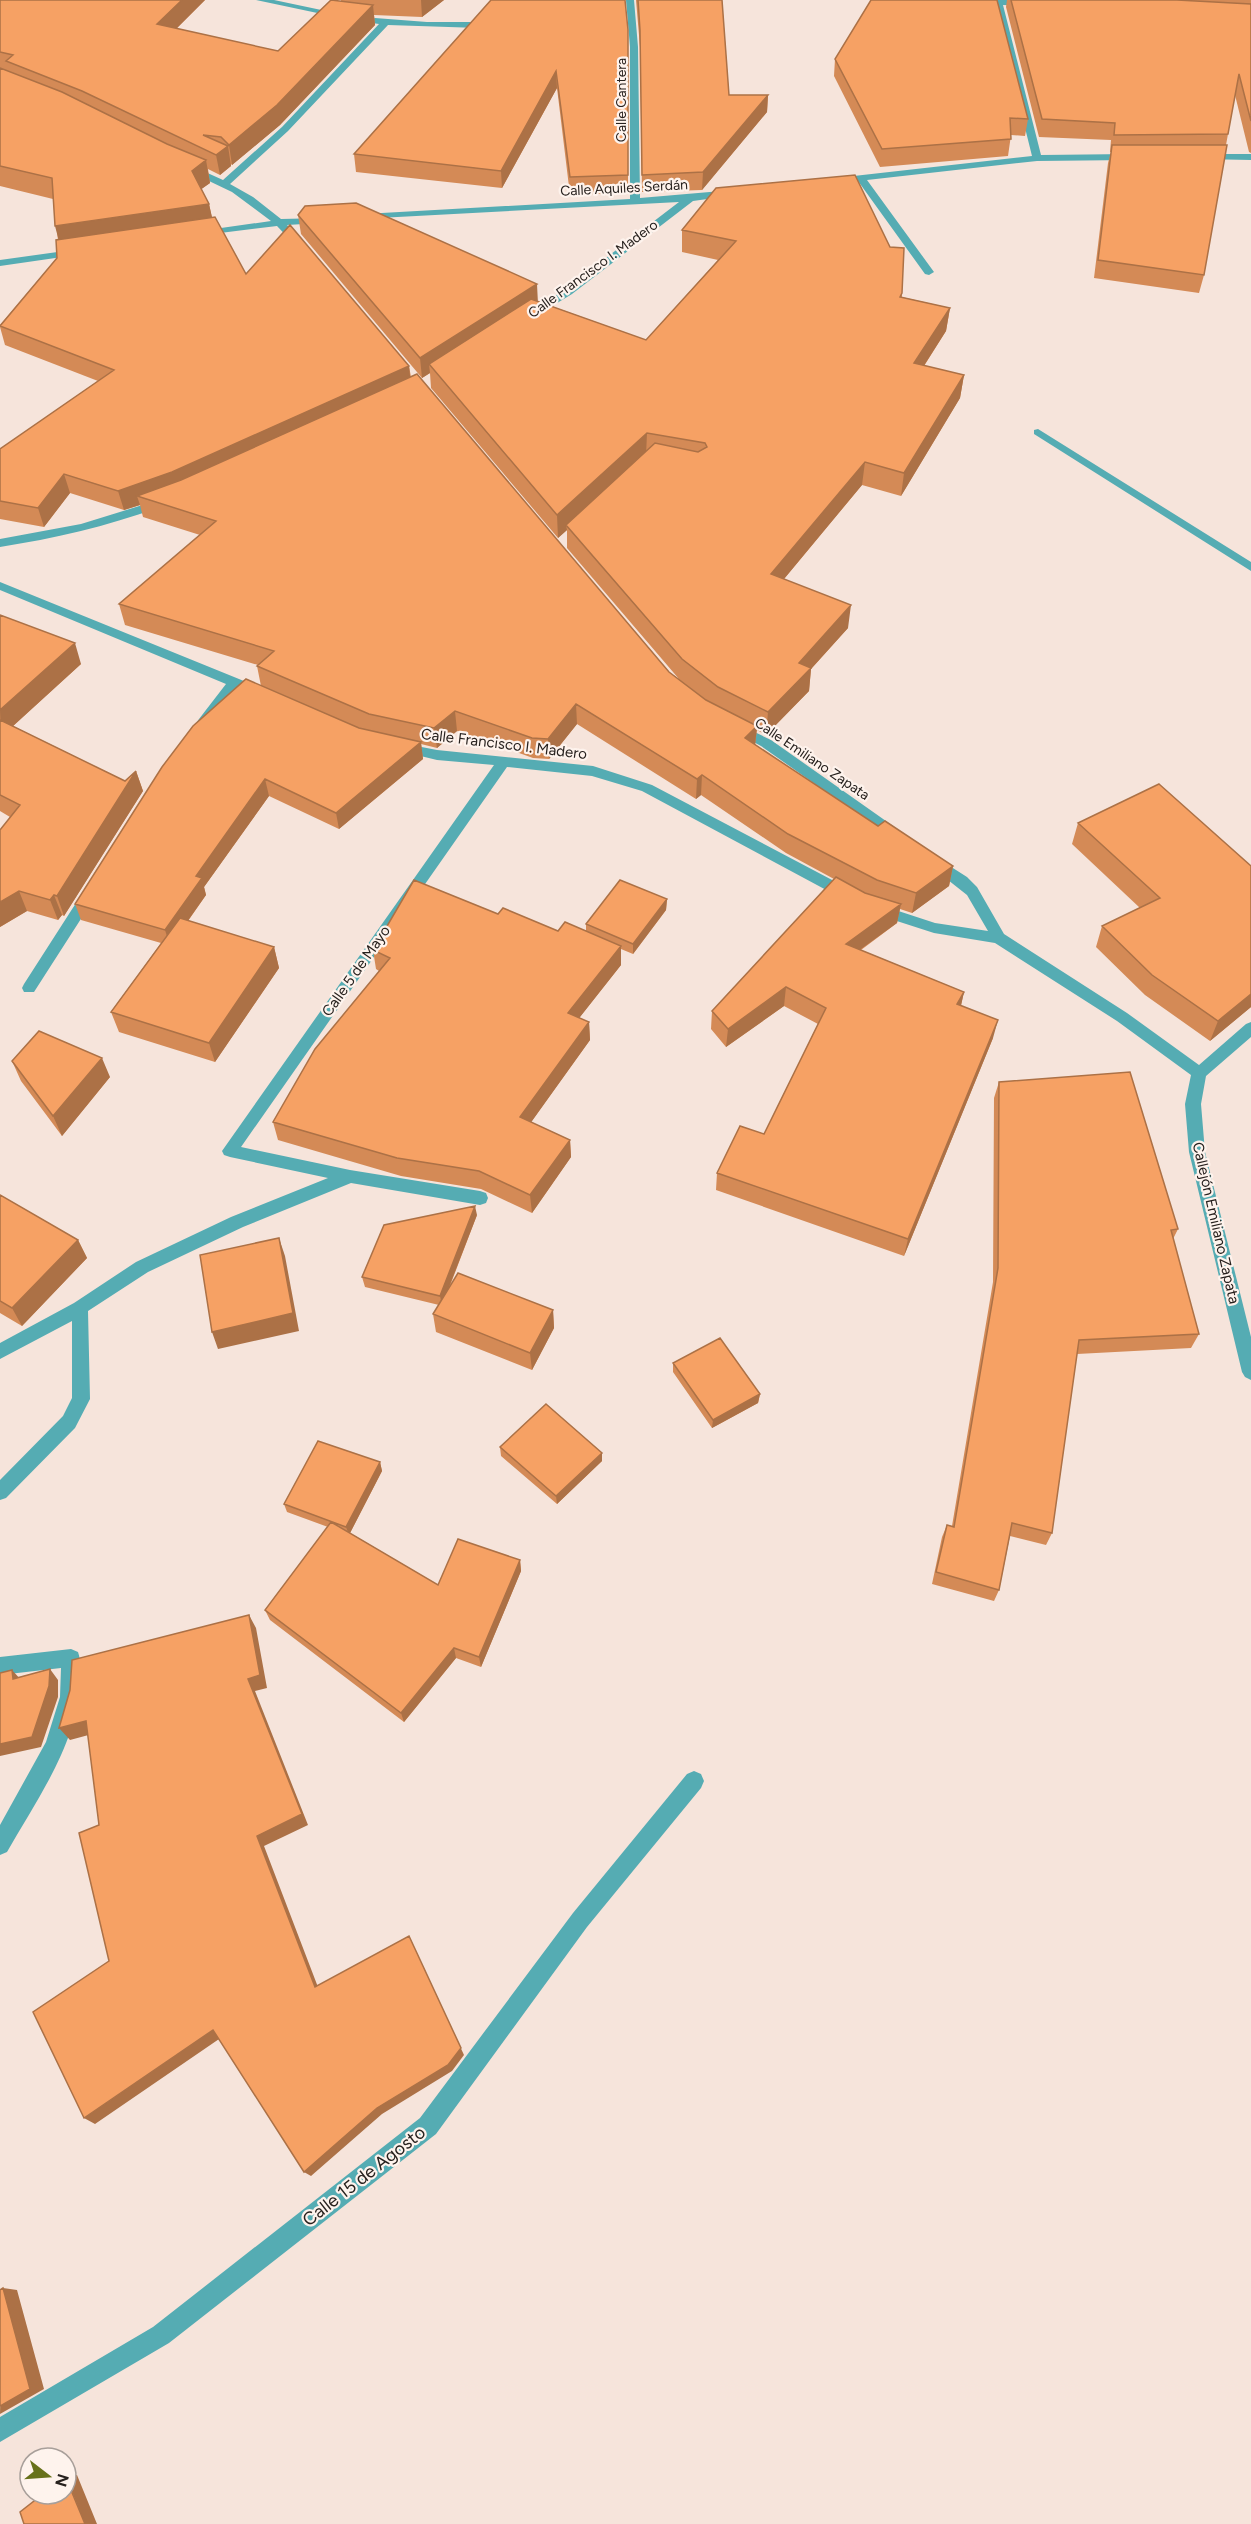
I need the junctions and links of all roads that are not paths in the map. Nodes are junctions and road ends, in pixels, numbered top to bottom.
1 (260, 0) edge
2 (630, 0) edge
3 (997, 1) edge
4 (1033, 4) edge
5 (355, 17) edge
6 (365, 19) edge
7 (386, 22) junction
8 (479, 25) edge
9 (1144, 157) edge
10 (1191, 157) edge
11 (1251, 157) edge
12 (1036, 158) junction
13 (175, 162) edge
14 (860, 178) junction
15 (826, 182) edge
16 (225, 183) junction
17 (747, 191) edge
18 (690, 198) junction
19 (635, 200) junction
20 (353, 218) edge
21 (329, 219) edge
22 (282, 222) junction
23 (189, 236) edge
24 (305, 250) edge
25 (84, 251) edge
26 (0, 263) edge
27 (929, 272) dead end
28 (519, 323) edge
29 (1038, 432) dead end
30 (171, 500) edge
31 (0, 543) edge
32 (1251, 567) edge
33 (0, 586) edge
34 (234, 682) junction
35 (276, 700) edge
36 (730, 724) edge
37 (194, 735) edge
38 (391, 745) edge
39 (503, 762) junction
40 (98, 882) edge
41 (999, 938) junction
42 (29, 988) dead end
43 (1251, 1028) edge
44 (1198, 1073) junction
45 (350, 1176) junction
46 (480, 1198) edge
47 (80, 1308) junction
48 (0, 1352) edge
49 (1251, 1372) edge
50 (0, 1492) edge
51 (0, 1666) edge
52 (694, 1781) dead end
53 (0, 1845) edge
54 (0, 2430) edge

1 - 5 street
2 - 19 street, Calle Cantera
3 - 4 street
3 - 12 street
6 - 7 street
7 - 8 street
7 - 16 street
9 - 12 street
10 - 11 street
12 - 14 street
13 - 16 street
14 - 15 street
14 - 27 street
16 - 22 street
17 - 18 street, Calle Aquiles Serdán
18 - 19 street, Calle Aquiles Serdán
18 - 28 street, Calle Francisco I. Madero
19 - 20 street, Calle Aquiles Serdán
21 - 22 street
22 - 23 street
22 - 24 street
25 - 26 street
29 - 32 street
30 - 31 street
33 - 34 street
34 - 35 street
34 - 37 street
36 - 41 street, Calle Emiliano Zapata
38 - 39 street, Calle Francisco I. Madero
39 - 41 street, Calle Francisco I. Madero
39 - 45 street, Calle 5 de Mayo
40 - 42 street
41 - 44 street, Calle Emiliano Zapata
43 - 44 street
44 - 49 street, Callejón Emiliano Zapata
45 - 46 street
45 - 47 street
47 - 48 street
47 - 50 street
51 - 53 street
52 - 54 street, Calle 15 de Agosto

